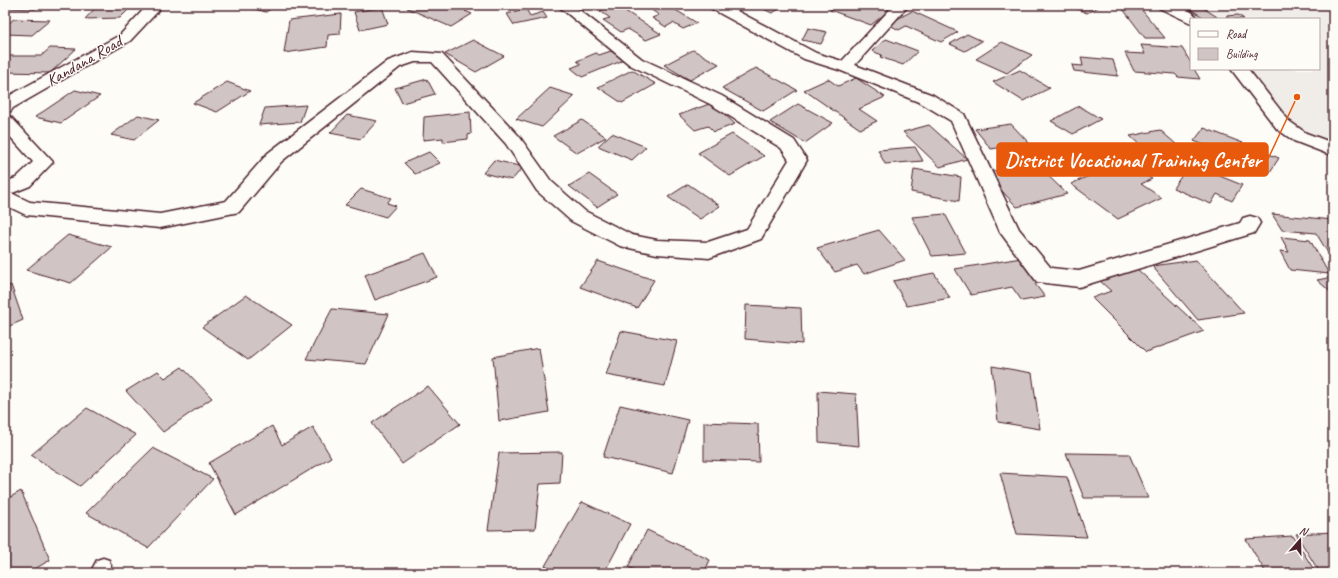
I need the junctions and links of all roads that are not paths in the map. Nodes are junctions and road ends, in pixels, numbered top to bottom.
1 (150, 5) edge
2 (564, 5) edge
3 (715, 5) edge
4 (902, 5) edge
5 (1164, 5) edge
6 (1190, 18) edge
7 (845, 67) junction
8 (1240, 70) edge
9 (5, 107) edge
10 (5, 121) edge
11 (1333, 150) edge
12 (5, 190) edge
13 (5, 197) edge
14 (1250, 222) dead end

1 - 9 street, Kandana Road
2 - 13 street
3 - 7 street
4 - 7 street
5 - 6 street
7 - 14 street
8 - 11 street
10 - 12 street

